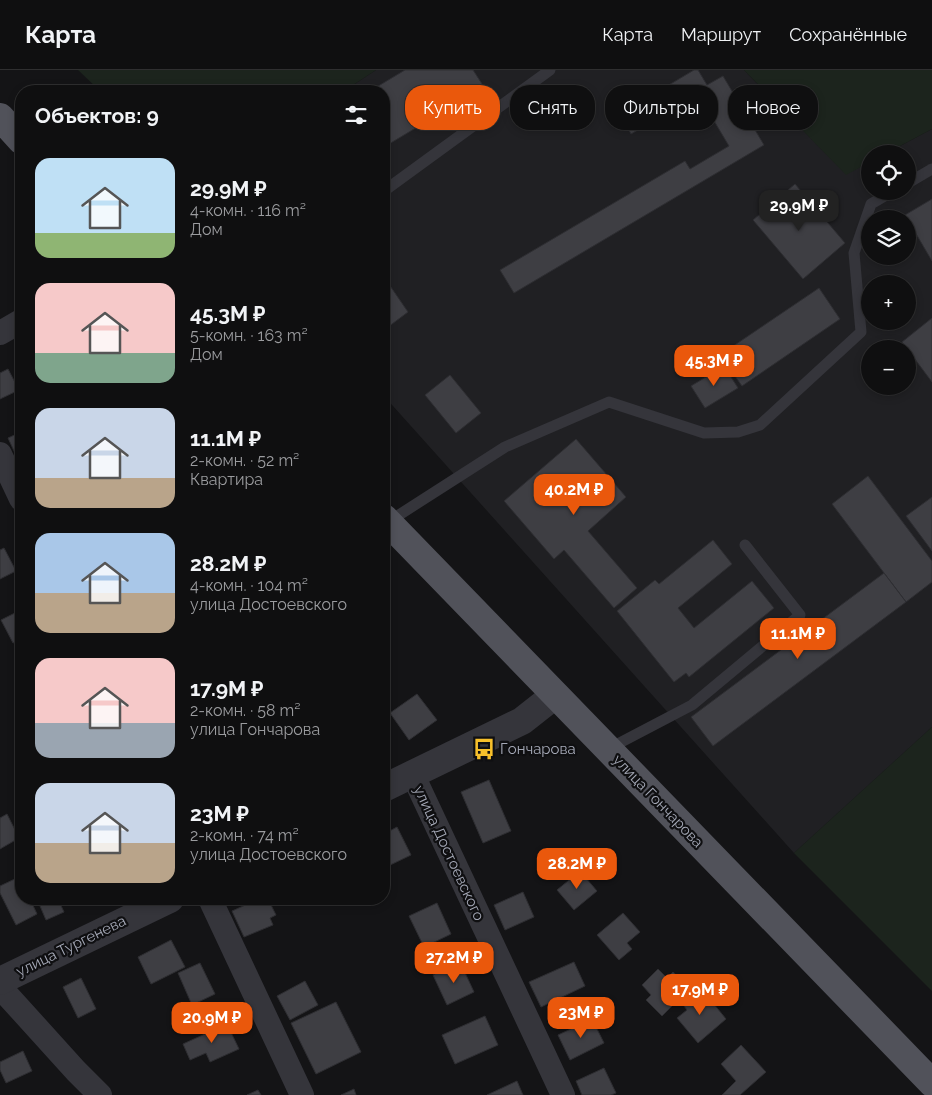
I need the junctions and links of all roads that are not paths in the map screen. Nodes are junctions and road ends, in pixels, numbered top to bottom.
1 (550, 70) edge
2 (0, 117) edge
3 (15, 133) edge
4 (932, 169) edge
5 (916, 178) edge
6 (390, 187) edge
7 (878, 200) edge
8 (15, 324) edge
9 (0, 333) edge
10 (0, 454) edge
11 (15, 486) edge
12 (390, 518) edge
13 (390, 524) edge
14 (745, 545) dead end
15 (555, 695) junction
16 (608, 749) junction
17 (412, 773) junction
18 (390, 785) edge
19 (158, 905) edge
20 (213, 905) edge
21 (0, 981) edge
22 (0, 987) edge
23 (932, 1083) edge
24 (100, 1095) edge
25 (302, 1095) edge
26 (563, 1095) edge

1 - 6 lane
2 - 3 main road
4 - 5 lane
7 - 12 lane
8 - 9 street
10 - 11 street
13 - 15 main road, улица Гончарова
14 - 16 lane
15 - 16 main road, улица Гончарова
15 - 17 street
16 - 23 main road, улица Гончарова
17 - 18 street
17 - 26 street, улица Достоевского
19 - 21 street, улица Тургенева
20 - 25 street
22 - 24 street

